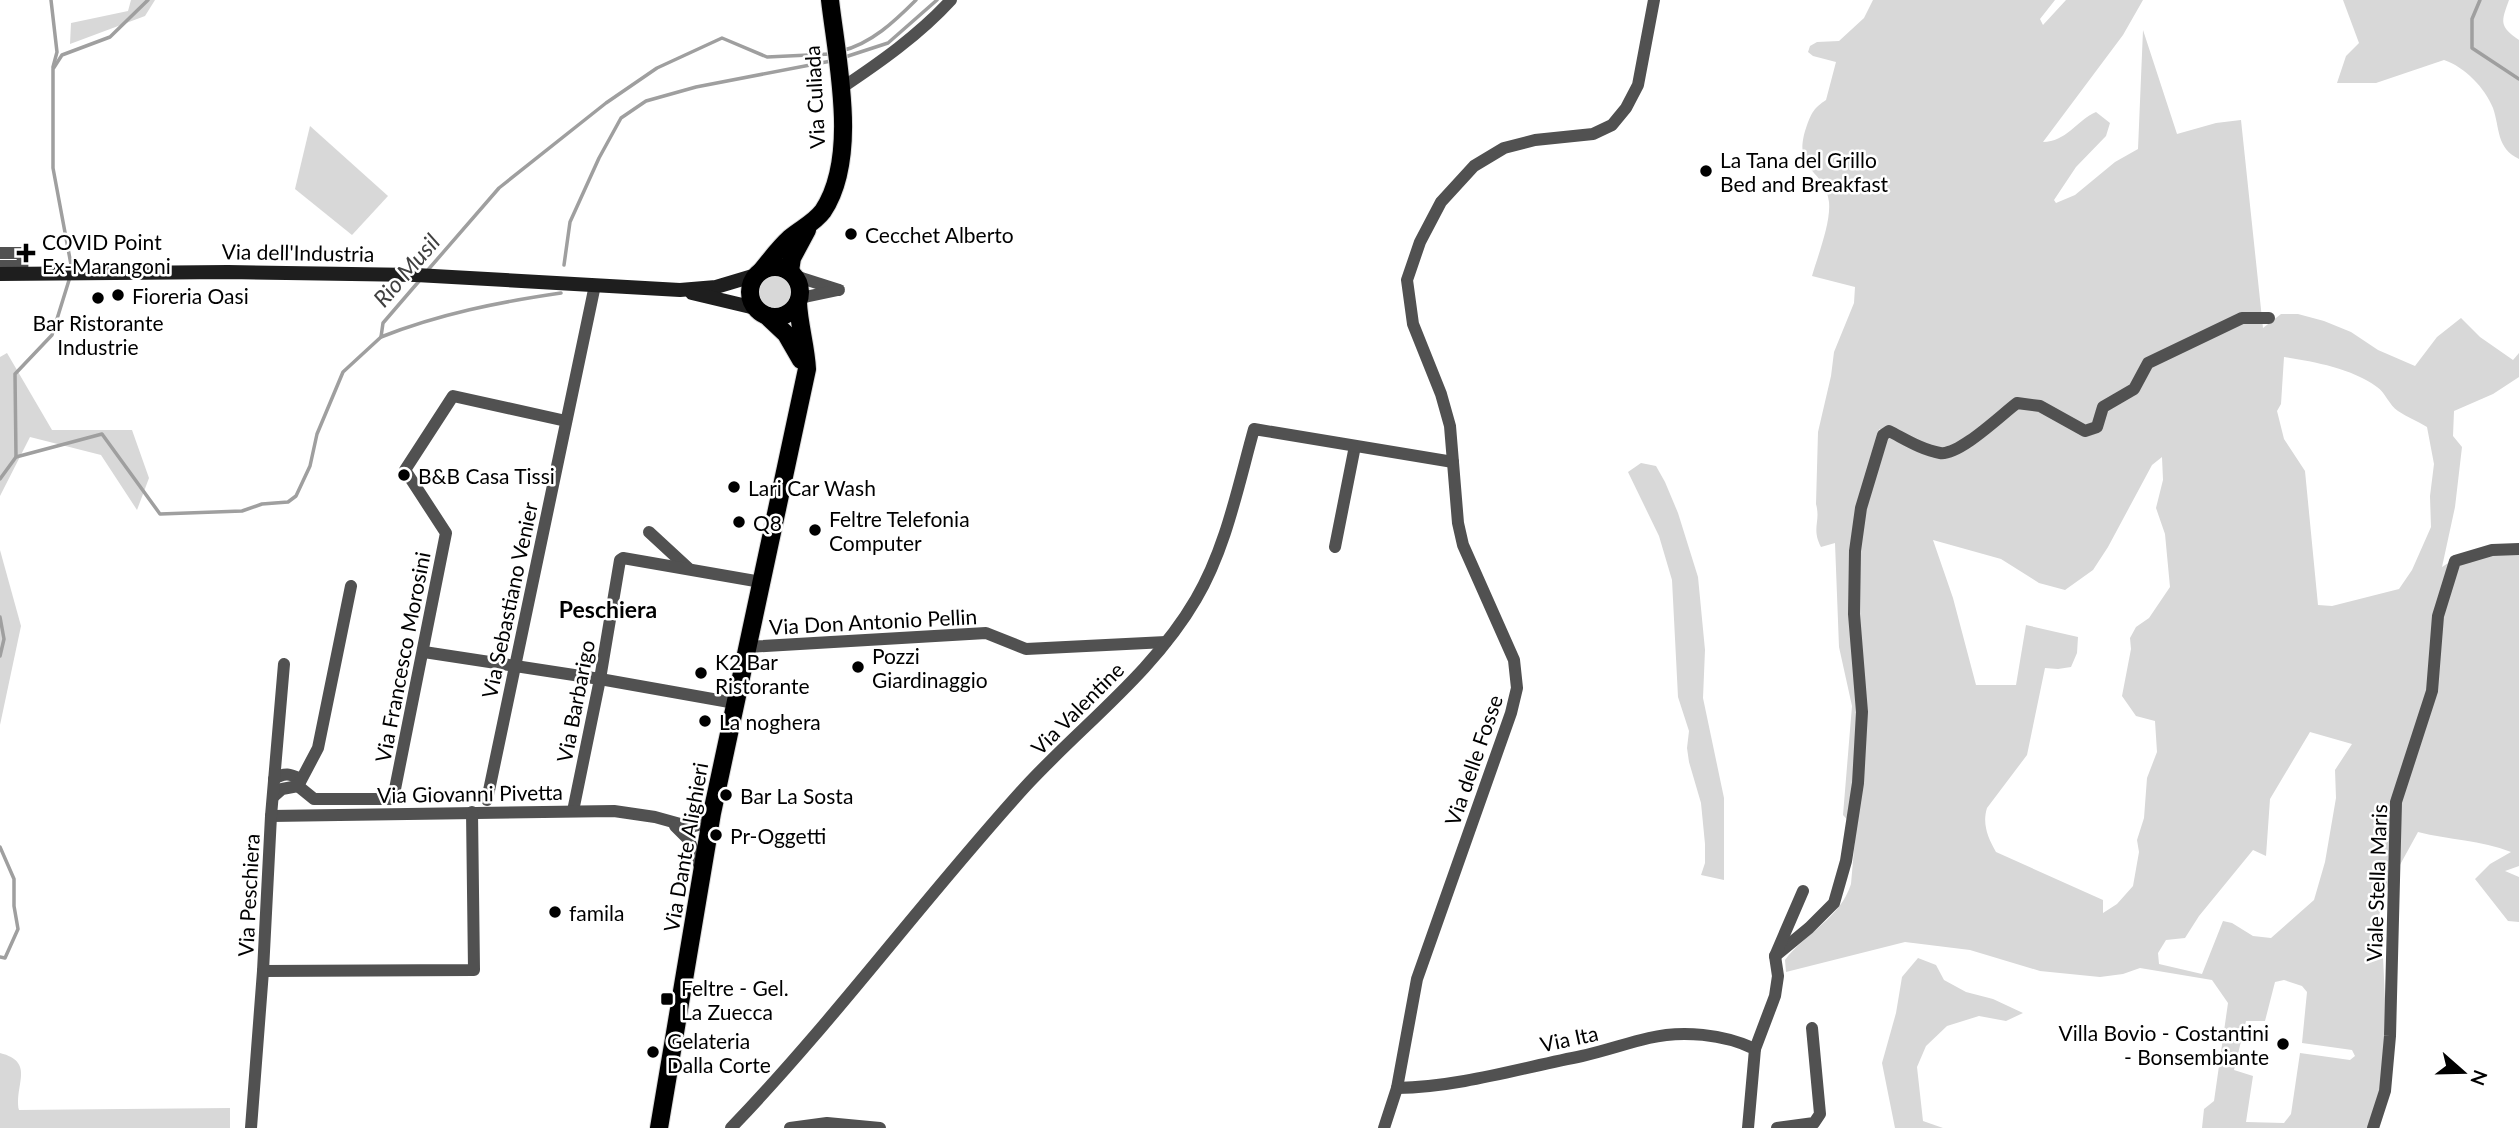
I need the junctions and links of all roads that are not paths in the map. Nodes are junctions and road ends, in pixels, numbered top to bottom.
1 (830, 0) edge
2 (951, 0) edge
3 (1654, 0) edge
4 (839, 82) junction
5 (810, 225) junction
6 (0, 253) edge
7 (0, 266) edge
8 (22, 270) junction
9 (759, 273) junction
10 (0, 274) edge
11 (792, 274) junction
12 (0, 280) edge
13 (595, 285) junction
14 (680, 290) junction
15 (799, 300) junction
16 (761, 312) junction
17 (2269, 318) dead end
18 (807, 369) junction
19 (566, 421) junction
20 (1355, 446) junction
21 (1453, 462) junction
22 (649, 532) dead end
23 (1335, 547) dead end
24 (2519, 549) edge
25 (688, 569) junction
26 (761, 582) junction
27 (351, 586) dead end
28 (1166, 642) junction
29 (747, 647) junction
30 (424, 652) junction
31 (284, 664) dead end
32 (514, 667) junction
33 (600, 679) junction
34 (735, 704) junction
35 (274, 779) junction
36 (300, 783) junction
37 (273, 797) junction
38 (487, 800) dead end
39 (573, 811) junction
40 (472, 812) junction
41 (712, 813) junction
42 (271, 816) junction
43 (669, 821) junction
44 (686, 826) junction
45 (703, 867) junction
46 (1803, 891) dead end
47 (1774, 956) junction
48 (263, 971) junction
49 (1812, 1028) dead end
50 (1752, 1047) junction
51 (1396, 1088) junction
52 (251, 1128) edge
53 (659, 1128) edge
54 (731, 1128) edge
55 (790, 1128) edge
56 (880, 1128) edge
57 (1384, 1128) edge
58 (1748, 1128) edge
59 (1777, 1128) edge
60 (2373, 1128) edge

1 - 4 main road, Via Culiada
2 - 4 street
3 - 21 street, Via delle Fosse
4 - 5 main road, Via Culiada
5 - 9 main road, Via Culiada
5 - 11 main road, Via Culiada
6 - 8 street
7 - 8 street
8 - 10 street, Via dell'Industria
8 - 12 street
8 - 13 street, Via dell'Industria
9 - 11 main road
9 - 14 street, Via dell'Industria
9 - 16 main road
11 - 15 main road
11 - 15 street
13 - 14 street, Via dell'Industria
13 - 19 street, Via Sebastiano Venier
14 - 16 street, Via dell'Industria
15 - 16 main road
15 - 18 main road, Via Dante Alighieri
16 - 18 main road
17 - 47 street
18 - 26 main road, Via Dante Alighieri
19 - 30 street, Via Francesco Morosini
19 - 32 street, Via Sebastiano Venier
20 - 21 street, Via Valentine
20 - 23 street
20 - 28 street, Via Valentine
21 - 51 street, Via delle Fosse
22 - 25 street
24 - 60 street, Viale Stella Maris
25 - 26 street
25 - 33 street, Via Barbarigo
26 - 29 main road, Via Dante Alighieri
27 - 36 street
28 - 29 street, Via Don Antonio Pellin
28 - 54 street, Via Valentine
29 - 34 main road, Via Dante Alighieri
30 - 32 street
30 - 36 street, Via Francesco Morosini
31 - 35 street, Via Peschiera
32 - 33 street
32 - 38 street, Via Sebastiano Venier
33 - 34 street
33 - 39 street, Via Barbarigo
34 - 41 main road, Via Dante Alighieri
35 - 36 street
35 - 37 street, Via Peschiera
36 - 37 street
37 - 42 street, Via Peschiera
39 - 40 street, Via Giovanni Pivetta
39 - 43 street, Via Giovanni Pivetta
40 - 42 street, Via Giovanni Pivetta
40 - 48 street
41 - 44 street
41 - 45 main road, Via Dante Alighieri
42 - 48 street, Via Peschiera
43 - 44 street, Via Giovanni Pivetta
43 - 45 street
44 - 45 street
45 - 53 main road, Via Dante Alighieri
46 - 47 street
47 - 50 street
48 - 52 street, Via Peschiera
49 - 59 street
50 - 51 street, Via Ita
50 - 58 street
51 - 57 street, Via delle Fosse
55 - 56 street

